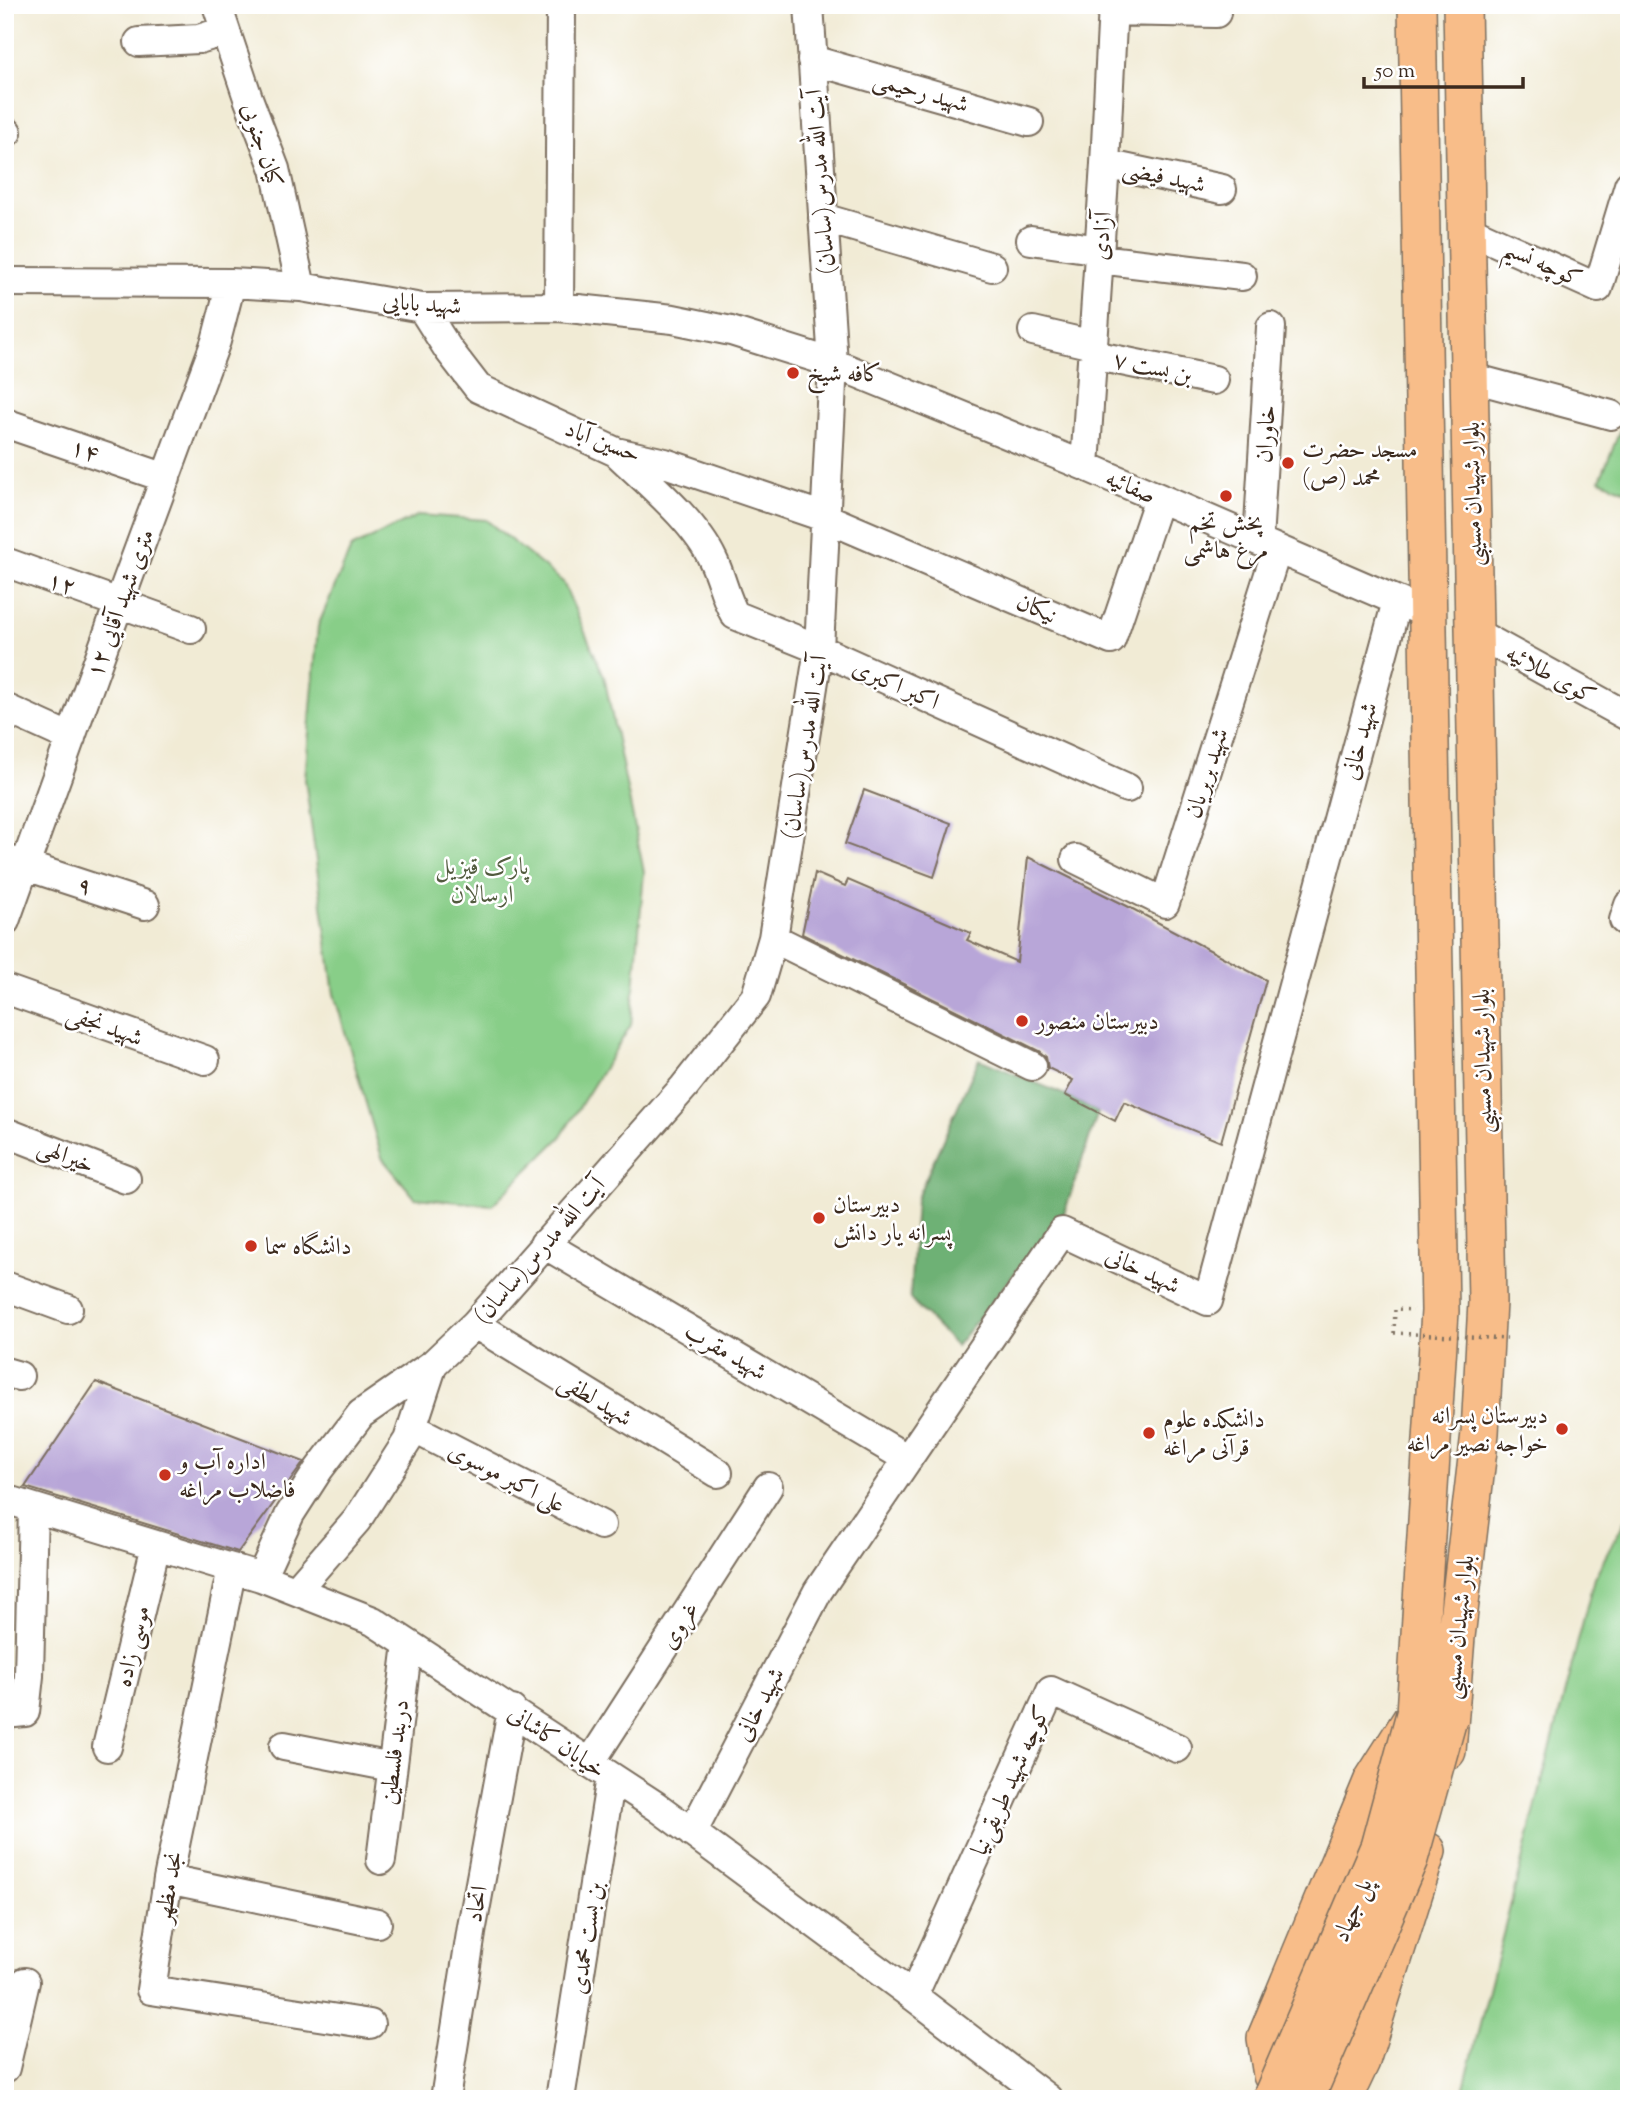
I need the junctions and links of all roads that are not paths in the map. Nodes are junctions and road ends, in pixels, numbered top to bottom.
1 (561, 5) edge
2 (808, 5) edge
3 (1417, 5) edge
4 (1462, 5) edge
5 (1112, 8) edge
6 (1216, 13) dead end
7 (221, 18) edge
8 (139, 42) dead end
9 (812, 60) junction
10 (1030, 122) dead end
11 (1105, 164) junction
12 (1629, 184) edge
13 (1222, 189) dead end
14 (823, 218) junction
15 (1467, 229) junction
16 (1031, 240) dead end
17 (1099, 255) junction
18 (992, 267) dead end
19 (1242, 276) dead end
20 (5, 282) edge
21 (231, 283) junction
22 (301, 287) junction
23 (559, 307) junction
24 (422, 308) junction
25 (1271, 327) dead end
26 (1033, 331) dead end
27 (1093, 350) junction
28 (832, 363) junction
29 (1469, 377) junction
30 (1214, 380) dead end
31 (1611, 415) dead end
32 (5, 423) edge
33 (616, 452) junction
34 (1085, 466) junction
35 (166, 478) junction
36 (1159, 498) junction
37 (824, 517) junction
38 (1268, 545) junction
39 (5, 562) edge
40 (119, 603) junction
41 (1412, 608) junction
42 (191, 629) dead end
43 (1474, 632) junction
44 (819, 649) junction
45 (5, 708) edge
46 (1629, 717) edge
47 (71, 738) junction
48 (1127, 788) dead end
49 (1076, 859) dead end
50 (15, 862) edge
51 (145, 905) dead end
52 (5, 921) edge
53 (773, 938) junction
54 (5, 989) edge
55 (205, 1060) dead end
56 (1032, 1066) dead end
57 (5, 1132) edge
58 (126, 1179) dead end
59 (544, 1244) junction
60 (5, 1286) edge
61 (68, 1309) dead end
62 (474, 1324) junction
63 (433, 1364) junction
64 (413, 1428) junction
65 (908, 1459) junction
66 (718, 1473) dead end
67 (768, 1487) dead end
68 (5, 1499) edge
69 (33, 1508) junction
70 (601, 1525) dead end
71 (156, 1545) junction
72 (232, 1568) junction
73 (261, 1577) junction
74 (296, 1590) junction
75 (408, 1644) junction
76 (512, 1710) junction
77 (15, 1713) edge
78 (1432, 1716) junction
79 (284, 1746) dead end
80 (107, 1747) dead end
81 (1177, 1748) dead end
82 (392, 1767) junction
83 (601, 1770) junction
84 (692, 1833) junction
85 (381, 1860) dead end
86 (169, 1879) junction
87 (377, 1923) dead end
88 (24, 1982) dead end
89 (913, 1996) junction
90 (370, 2024) dead end
91 (1361, 2061) junction
92 (5, 2068) edge
93 (445, 2099) edge
94 (560, 2099) edge
95 (1048, 2099) edge
96 (1270, 2099) edge
97 (1305, 2099) edge
98 (1343, 2099) edge

1 - 23 street
2 - 9 street, آیت الله مدرس(ساسان)
3 - 41 main road, بلوار شهیدان مسیبی
4 - 15 main road, بلوار شهیدان مسیبی
5 - 6 street
5 - 11 street, آزادی
7 - 8 street
7 - 22 street, کیان جنوبی
9 - 10 street, شهید رحیمی
9 - 14 street, آیت الله مدرس(ساسان)
11 - 13 street, شهید فیضی
11 - 17 street, آزادی
12 - 15 street, کوچه نسیم
14 - 18 street
14 - 28 street, آیت الله مدرس(ساسان)
15 - 29 main road, بلوار شهیدان مسیبی
16 - 17 street
17 - 19 street
17 - 27 street, آزادی
20 - 21 street, شهید بابایی
21 - 22 street, شهید بابایی
21 - 35 street, ۱۲ متری شهید آقایی
22 - 24 street, شهید بابایی
23 - 24 street, شهید بابایی
23 - 28 street, شهید بابایی
24 - 33 street, حسین آباد
25 - 38 street, خاوران
26 - 27 street, بن بست ۷
27 - 30 street, بن بست ۷
27 - 34 street, آزادی
28 - 34 street, صفائیه
28 - 37 street, آیت الله مدرس(ساسان)
29 - 31 street
29 - 43 main road, بلوار شهیدان مسیبی
32 - 35 street, ۱۴
33 - 37 street, حسین آباد
33 - 44 street, اکبر اکبری
34 - 36 street, صفائیه
35 - 40 street, ۱۲ متری شهید آقایی
36 - 37 street, نیکان
36 - 38 street, صفائیه
37 - 44 street, آیت الله مدرس(ساسان)
38 - 41 street, صفائیه
38 - 49 street, شهید بربریان
39 - 40 street, ۱۲
40 - 42 street, ۱۲
40 - 47 street, ۱۲ متری شهید آقایی
41 - 65 street, شهید خانی
41 - 78 main road, بلوار شهیدان مسیبی
43 - 46 street, کوی طلائیه
43 - 78 main road, بلوار شهیدان مسیبی
44 - 48 street, اکبر اکبری
44 - 53 street, آیت الله مدرس(ساسان)
45 - 47 street
47 - 50 street, ۱۲ متری شهید آقایی
50 - 51 street, ۹
50 - 52 street, ۱۲ متری شهید آقایی
53 - 56 street
53 - 59 street, آیت الله مدرس(ساسان)
54 - 55 street, شهید نجفی
57 - 58 street, خیرالهی
59 - 62 street, آیت الله مدرس(ساسان)
59 - 65 street, شهید مقرب
60 - 61 street
62 - 63 street, آیت الله مدرس(ساسان)
62 - 66 street, شهید لطفی
63 - 64 street, آیت الله مدرس(ساسان)
63 - 73 street, آیت الله مدرس(ساسان)
64 - 70 street, علی اکبر موسوی
64 - 74 street, آیت الله مدرس(ساسان)
65 - 84 street, شهید خانی
67 - 83 street, غروی
68 - 69 street, خیابان کاشانی
69 - 71 street, خیابان کاشانی
69 - 77 street
71 - 72 street, خیابان کاشانی
71 - 80 street, موسی زاده
72 - 73 street, خیابان کاشانی
72 - 86 street, نجد مظهر
73 - 74 street, خیابان کاشانی
74 - 75 street, خیابان کاشانی
75 - 76 street, خیابان کاشانی
75 - 82 street, دربند فلسطین
76 - 83 street, خیابان کاشانی
76 - 93 street, اتحاد
78 - 91 main road, بلوار شهیدان مسیبی
78 - 91 main road
78 - 96 main road, پل جهاد, bridge
78 - 97 main road, پل جهاد, bridge
79 - 82 street
81 - 89 street, کوچه شهید طریقی‌نیا
82 - 85 street, دربند فلسطین
83 - 84 street, خیابان کاشانی
83 - 94 street, بن بست محمدی
84 - 89 street, خیابان کاشانی
86 - 87 street
86 - 90 street, نجد مظهر
88 - 92 street
89 - 95 street, خیابان کاشانی
91 - 98 main road, بلوار شهیدان مسیبی

